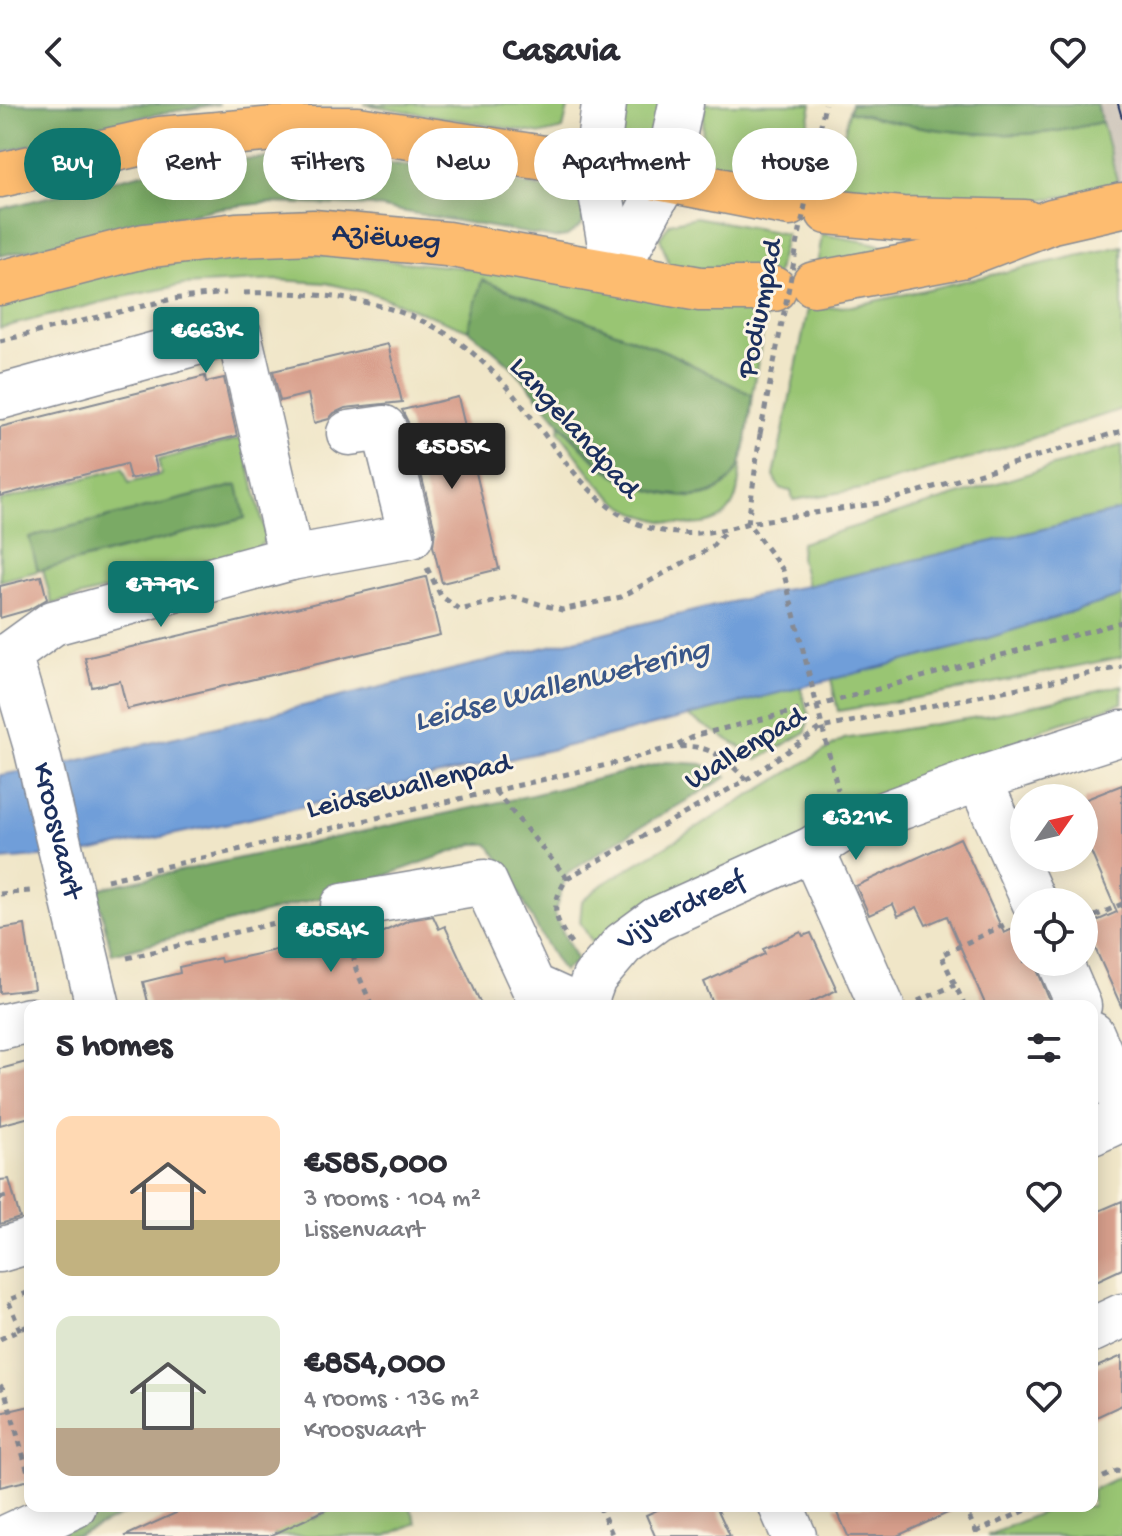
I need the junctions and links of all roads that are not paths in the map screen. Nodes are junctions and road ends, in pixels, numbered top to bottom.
1 (604, 104) edge
2 (681, 104) edge
3 (601, 128) edge
4 (676, 128) edge
5 (534, 156) edge
6 (0, 175) edge
7 (716, 190) edge
8 (602, 200) edge
9 (654, 200) edge
10 (1122, 205) edge
11 (1052, 221) junction
12 (615, 273) junction
13 (0, 283) edge
14 (0, 397) edge
15 (349, 433) dead end
16 (291, 558) junction
17 (5, 656) edge
18 (1122, 733) edge
19 (979, 779) junction
20 (830, 838) junction
21 (1014, 888) edge
22 (343, 906) road end
23 (1066, 976) edge
24 (585, 997) edge
25 (93, 1000) edge
26 (880, 1000) edge
27 (1076, 1000) edge
28 (24, 1021) edge
29 (0, 1027) edge
30 (1098, 1048) edge
31 (1122, 1102) edge
32 (1122, 1119) edge
33 (1098, 1130) edge
34 (24, 1243) edge
35 (0, 1250) edge
36 (1122, 1316) edge
37 (1098, 1327) edge
38 (61, 1512) edge
39 (784, 1512) edge
40 (9, 1536) edge
41 (794, 1536) edge

1 - 3 street
2 - 4 street
5 - 6 main road, Aziëweg
7 - 11 main road, Aziëweg
8 - 12 street
9 - 12 street
10 - 11 main road, Aziëweg
11 - 12 main road, Aziëweg
12 - 13 main road, Aziëweg
14 - 16 street
15 - 16 street
16 - 17 street
17 - 25 street, Kroosvaart
18 - 19 street, Vijverdreef
19 - 20 street, Vijverdreef
19 - 21 street
20 - 24 street, Vijverdreef
20 - 26 street
22 - 24 street
23 - 27 street
28 - 29 street
30 - 31 street
32 - 33 street
34 - 35 street
36 - 37 street
38 - 40 street
39 - 41 street

